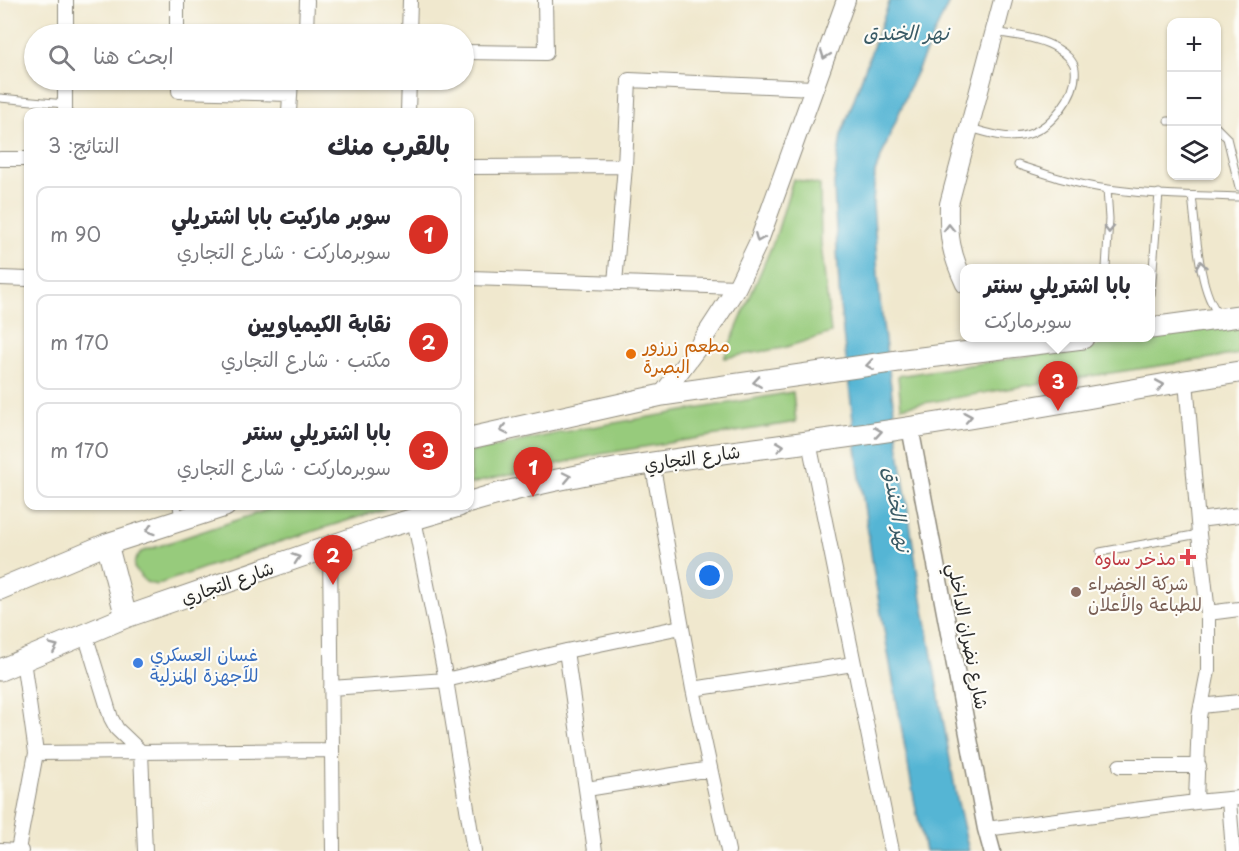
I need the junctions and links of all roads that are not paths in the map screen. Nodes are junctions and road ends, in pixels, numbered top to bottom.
1 (66, 0) edge
2 (177, 0) edge
3 (307, 0) edge
4 (410, 0) edge
5 (545, 0) edge
6 (846, 0) edge
7 (1003, 0) edge
8 (66, 24) edge
9 (177, 24) edge
10 (306, 24) edge
11 (409, 24) edge
12 (995, 32) junction
13 (474, 52) edge
14 (813, 88) junction
15 (65, 90) edge
16 (179, 90) edge
17 (290, 90) edge
18 (409, 90) edge
19 (290, 94) junction
20 (0, 98) edge
21 (65, 108) edge
22 (289, 108) edge
23 (408, 108) edge
24 (970, 128) junction
25 (1221, 132) edge
26 (0, 159) edge
27 (24, 159) edge
28 (1018, 165) dead end
29 (625, 166) junction
30 (474, 167) edge
31 (1239, 187) edge
32 (1107, 189) junction
33 (1159, 194) junction
34 (1192, 196) junction
35 (1239, 197) edge
36 (1106, 264) edge
37 (1153, 264) edge
38 (960, 273) edge
39 (0, 278) edge
40 (474, 278) edge
41 (24, 279) edge
42 (615, 283) junction
43 (737, 287) junction
44 (1231, 317) edge
45 (1155, 327) edge
46 (1022, 342) edge
47 (1239, 372) edge
48 (1186, 381) junction
49 (662, 395) junction
50 (910, 427) junction
51 (474, 437) edge
52 (809, 442) junction
53 (652, 462) junction
54 (474, 501) edge
55 (198, 510) edge
56 (445, 510) edge
57 (178, 513) edge
58 (1239, 515) edge
59 (414, 519) junction
60 (1198, 520) junction
61 (1199, 534) junction
62 (107, 544) junction
63 (330, 546) junction
64 (1100, 552) dead end
65 (0, 589) edge
66 (1239, 609) edge
67 (1208, 613) junction
68 (126, 617) junction
69 (681, 627) junction
70 (85, 634) junction
71 (566, 651) junction
72 (23, 660) junction
73 (853, 664) junction
74 (0, 670) edge
75 (446, 680) junction
76 (332, 688) junction
77 (693, 689) junction
78 (1239, 702) edge
79 (1201, 706) junction
80 (332, 750) junction
81 (141, 752) junction
82 (36, 753) junction
83 (1120, 766) dead end
84 (1199, 766) junction
85 (710, 769) junction
86 (587, 789) junction
87 (1234, 799) edge
88 (1196, 802) junction
89 (986, 829) junction
90 (0, 850) edge
91 (20, 850) edge
92 (145, 851) edge
93 (333, 851) edge
94 (474, 851) edge
95 (595, 851) edge
96 (728, 851) edge
97 (892, 851) edge
98 (992, 851) edge
99 (1233, 851) edge

1 - 8 street
2 - 9 street
3 - 10 street
4 - 11 street
5 - 13 street
6 -> 14 main road
7 - 12 main road
12 - 24 main road
12 - 24 lane
14 - 29 street
14 -> 43 main road
15 - 21 street
16 - 19 street
17 - 19 street
18 - 23 street
19 - 22 street
20 - 21 lane
38 -> 24 main road
25 - 31 lane
26 - 27 street
28 - 32 lane
29 - 30 street
29 - 42 street
32 - 33 lane
32 -> 36 lane
33 - 34 lane
33 - 37 lane
34 - 35 lane
44 -> 34 lane
39 - 41 street
40 - 42 street
42 - 43 street
43 - 49 main road
44 - 45 main road
46 -> 49 main road
47 - 48 main road
50 -> 48 main road
48 - 60 street
49 -> 51 main road
52 -> 50 main road, شارع التجاري
50 - 89 street, شارع نضران الداخلي
53 -> 52 main road, شارع التجاري
52 - 73 street
54 -> 53 main road, شارع التجاري
53 - 69 street
55 - 57 main road
56 - 59 main road, شارع التجاري
57 -> 62 main road
58 - 60 street
59 - 63 main road, شارع التجاري
59 - 75 street
60 - 61 street
61 - 64 lane
61 - 67 street
62 - 65 main road
62 - 68 main road
68 -> 63 main road, شارع التجاري
63 - 76 street
66 - 67 street
67 - 79 street
68 - 70 main road, شارع التجاري
69 - 71 street
69 - 77 street
72 -> 70 main road, شارع التجاري
70 - 81 street
71 - 75 street
71 - 86 street
72 - 74 main road, شارع التجاري
72 - 82 street
73 - 77 street
73 - 97 street
75 - 76 street
75 - 94 street
76 - 80 street
77 - 85 street
78 - 79 street
79 - 84 street
80 - 81 street
80 - 93 street
81 - 82 street
81 - 92 street
82 - 91 street
83 - 84 street
84 - 88 street
85 - 86 street
85 - 96 street
86 - 95 street
87 - 88 street
87 - 99 street
88 - 89 street
89 - 98 street, شارع نضران الداخلي
90 - 91 street

